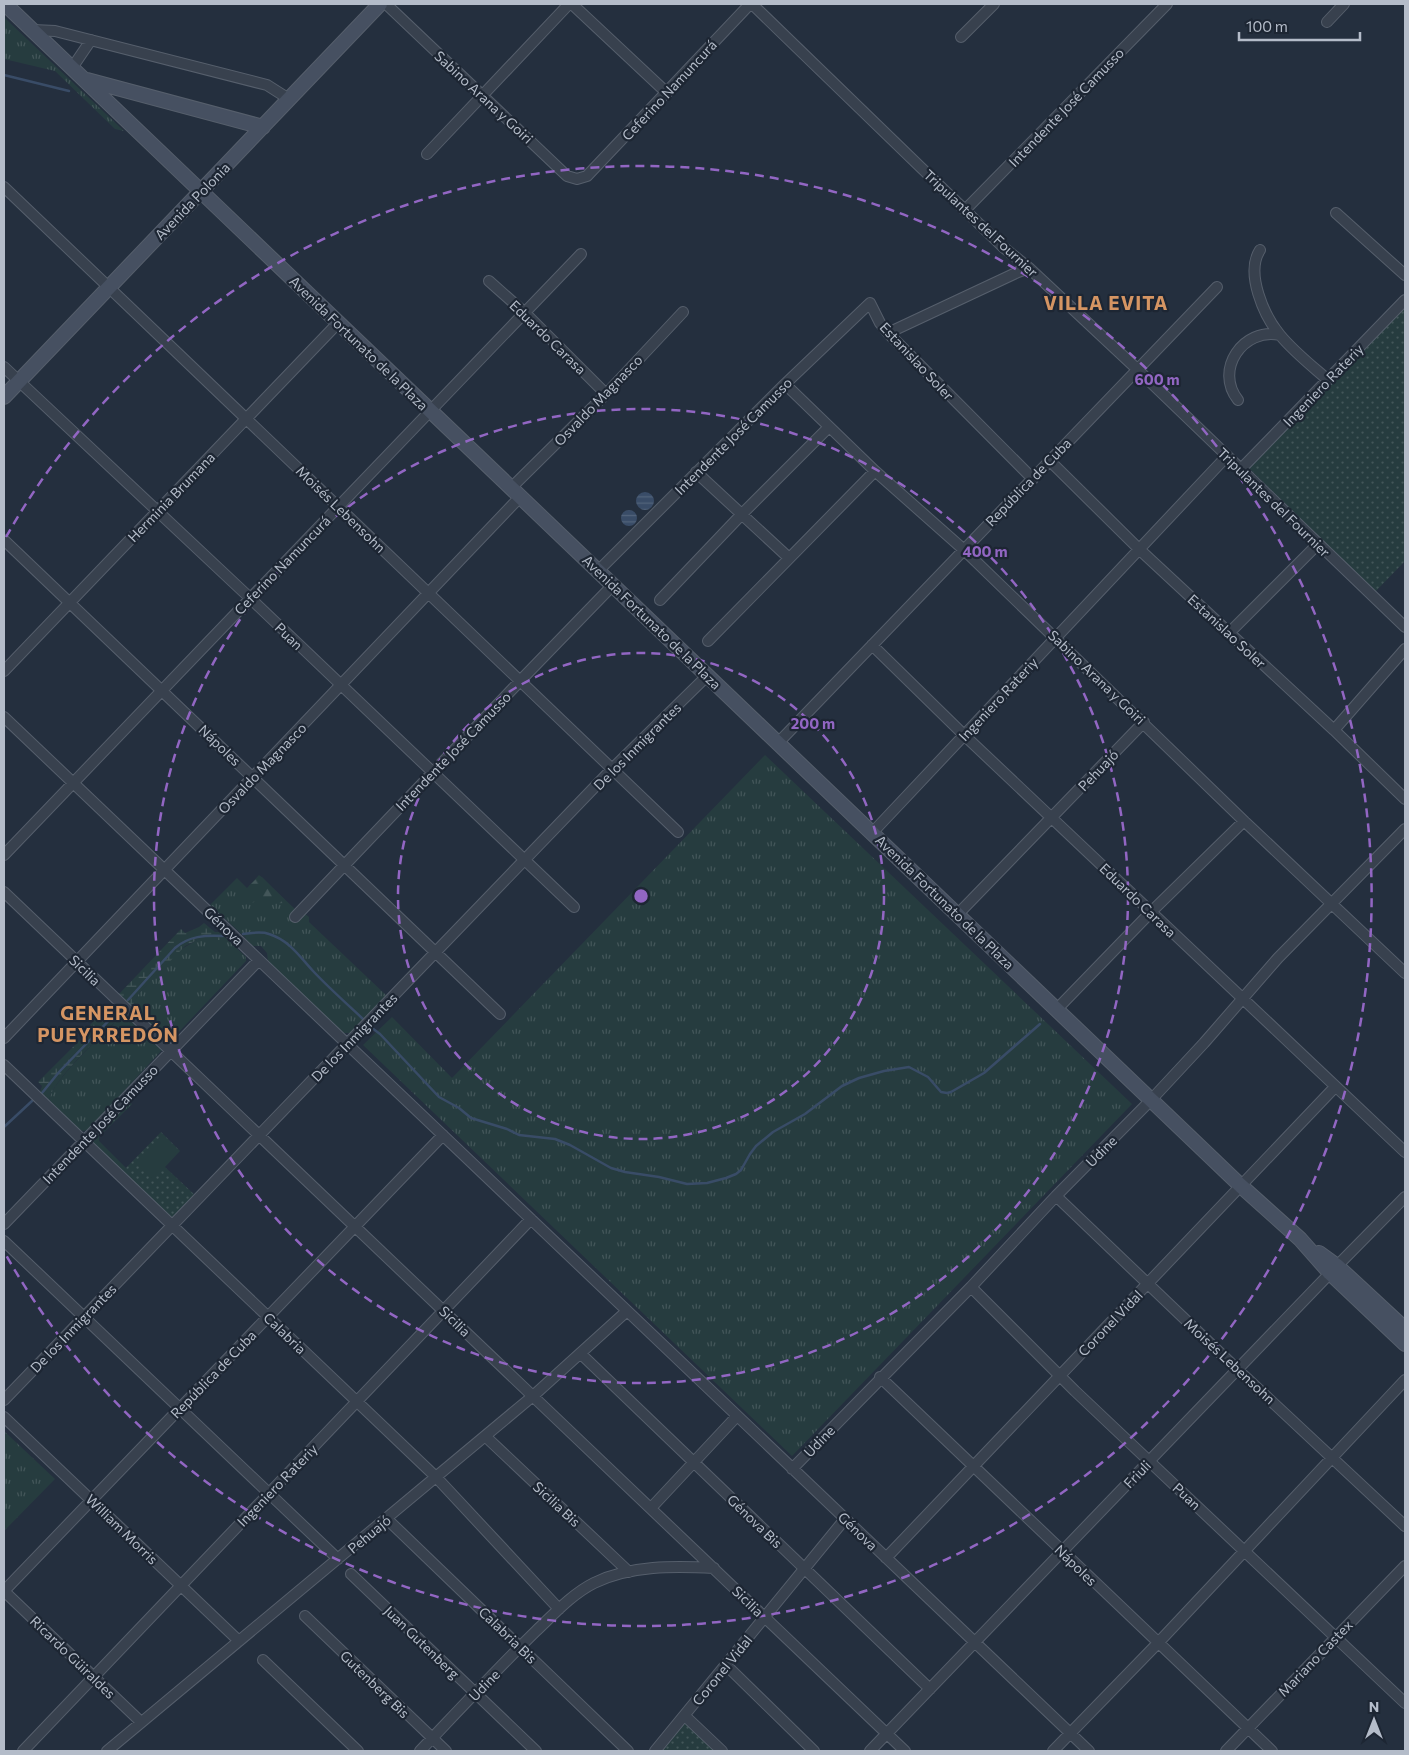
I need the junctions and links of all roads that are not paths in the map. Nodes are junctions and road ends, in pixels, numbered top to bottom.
1 (5, 4) edge
2 (380, 4) edge
3 (386, 4) edge
4 (571, 4) edge
5 (751, 4) edge
6 (994, 4) edge
7 (1167, 4) edge
8 (1344, 4) edge
9 (1327, 22) dead end
10 (33, 30) junction
11 (961, 37) dead end
12 (91, 40) junction
13 (72, 68) junction
14 (84, 79) junction
15 (667, 93) junction
16 (483, 96) junction
17 (289, 99) junction
18 (263, 127) junction
19 (427, 154) dead end
20 (586, 176) joint
21 (5, 189) edge
22 (201, 191) junction
23 (966, 209) junction
24 (1336, 213) dead end
25 (1260, 250) dead end
26 (581, 254) dead end
27 (1029, 268) junction
28 (1405, 275) edge
29 (489, 281) dead end
30 (1217, 287) dead end
31 (109, 288) junction
32 (1405, 300) edge
33 (870, 303) joint
34 (683, 312) dead end
35 (525, 313) junction
36 (338, 323) junction
37 (888, 333) junction
38 (1280, 335) junction
39 (4, 367) edge
40 (1137, 369) junction
41 (1328, 380) junction
42 (19, 382) junction
43 (785, 384) junction
44 (606, 394) junction
45 (4, 397) edge
46 (1238, 400) dead end
47 (430, 411) junction
48 (246, 418) junction
49 (829, 427) junction
50 (1227, 456) junction
51 (1050, 461) junction
52 (1241, 469) junction
53 (875, 471) junction
54 (696, 472) junction
55 (1033, 479) junction
56 (516, 492) junction
57 (338, 506) junction
58 (157, 511) junction
59 (741, 515) junction
60 (4, 540) edge
61 (1318, 544) junction
62 (963, 549) junction
63 (1140, 550) junction
64 (788, 558) junction
65 (598, 571) junction
66 (613, 585) junction
67 (428, 593) junction
68 (250, 598) junction
69 (660, 600) dead end
70 (70, 602) junction
71 (1405, 627) edge
72 (1229, 633) junction
73 (1056, 638) junction
74 (708, 641) dead end
75 (872, 645) junction
76 (1405, 649) edge
77 (4, 670) edge
78 (707, 676) junction
79 (520, 681) junction
80 (340, 686) junction
81 (162, 690) junction
82 (4, 717) edge
83 (1144, 722) junction
84 (1334, 730) junction
85 (964, 735) junction
86 (778, 743) junction
87 (612, 769) junction
88 (432, 773) junction
89 (253, 777) junction
90 (73, 783) junction
91 (1405, 799) edge
92 (1052, 818) junction
93 (1244, 821) junction
94 (1405, 829) edge
95 (678, 832) dead end
96 (872, 833) junction
97 (4, 856) edge
98 (524, 861) junction
99 (344, 864) junction
100 (164, 870) junction
101 (4, 892) edge
102 (1333, 904) junction
103 (574, 907) dead end
104 (1151, 912) junction
105 (958, 914) junction
106 (295, 917) dead end
107 (436, 952) junction
108 (259, 960) junction
109 (77, 962) junction
110 (1405, 973) edge
111 (1242, 999) junction
112 (1057, 1009) junction
113 (500, 1014) dead end
114 (4, 1038) edge
115 (347, 1044) junction
116 (171, 1051) junction
117 (4, 1065) edge
118 (1335, 1087) junction
119 (1151, 1100) junction
120 (259, 1135) junction
121 (443, 1135) junction
122 (84, 1141) junction
123 (1405, 1152) edge
124 (1241, 1186) junction
125 (1056, 1196) junction
126 (1405, 1197) edge
127 (531, 1219) junction
128 (4, 1224) edge
129 (173, 1226) junction
130 (355, 1227) junction
131 (4, 1241) edge
132 (1333, 1270) junction
133 (1148, 1283) junction
134 (971, 1286) junction
135 (443, 1311) junction
136 (628, 1311) junction
137 (268, 1317) junction
138 (83, 1318) junction
139 (1405, 1329) edge
140 (1405, 1344) edge
141 (581, 1354) junction
142 (1237, 1369) junction
143 (1060, 1376) junction
144 (880, 1378) junction
145 (1405, 1380) edge
146 (533, 1396) junction
147 (4, 1400) edge
148 (357, 1401) junction
149 (180, 1409) junction
150 (737, 1416) junction
151 (4, 1417) edge
152 (485, 1436) junction
153 (1332, 1456) junction
154 (1149, 1461) junction
155 (694, 1462) junction
156 (973, 1467) junction
157 (792, 1469) junction
158 (436, 1477) junction
159 (269, 1494) junction
160 (92, 1500) junction
161 (651, 1508) junction
162 (845, 1518) junction
163 (387, 1519) junction
164 (1405, 1526) edge
165 (1244, 1551) junction
166 (1062, 1552) junction
167 (886, 1558) junction
168 (338, 1559) junction
169 (1405, 1566) edge
170 (714, 1568) junction
171 (804, 1568) junction
172 (628, 1572) junction
173 (351, 1574) dead end
174 (181, 1585) junction
175 (4, 1591) edge
176 (559, 1609) junction
177 (305, 1616) dead end
178 (765, 1617) junction
179 (1336, 1636) junction
180 (239, 1641) junction
181 (975, 1643) junction
182 (1158, 1643) junction
183 (520, 1647) junction
184 (264, 1660) dead end
185 (726, 1665) junction
186 (94, 1677) junction
187 (930, 1689) junction
188 (475, 1694) junction
189 (1405, 1704) edge
190 (685, 1716) junction
191 (141, 1722) junction
192 (1248, 1728) junction
193 (1070, 1733) junction
194 (887, 1734) junction
195 (432, 1738) junction
196 (23, 1751) edge
197 (106, 1751) edge
198 (358, 1751) edge
199 (420, 1751) edge
200 (446, 1751) edge
201 (536, 1751) edge
202 (628, 1751) edge
203 (655, 1751) edge
204 (722, 1751) edge
205 (814, 1751) edge
206 (870, 1751) edge
207 (905, 1751) edge
208 (1052, 1751) edge
209 (1089, 1751) edge
210 (1226, 1751) edge
211 (1272, 1751) edge

1 - 10 main road, Avenida Fortunato de la Plaza
2 - 17 main road, Avenida Polonia
3 - 16 street, Sabino Arana y Goiri
4 - 15 street
4 - 16 street
5 - 15 street, Ceferino Namuncurá
5 - 23 street, Tripulantes del Fournier
6 - 11 street
7 - 23 street, Intendente José Camusso
8 - 9 street
10 - 12 street
10 - 13 main road, Avenida Fortunato de la Plaza
12 - 13 street
12 - 17 street
13 - 14 main road, Avenida Fortunato de la Plaza
14 - 18 main road
14 - 22 main road, Avenida Fortunato de la Plaza
15 - 20 street, Ceferino Namuncurá
16 - 19 street
16 - 20 street, Sabino Arana y Goiri
17 - 18 main road, Avenida Polonia
18 - 22 main road, Avenida Polonia
21 - 31 street, Moisés Lebensohn
22 - 31 main road, Avenida Polonia
22 - 36 main road, Avenida Fortunato de la Plaza
23 - 27 street, Tripulantes del Fournier
24 - 28 street
25 - 38 street
26 - 35 street, Ceferino Namuncurá
27 - 37 street
27 - 40 street, Tripulantes del Fournier
29 - 35 street, Eduardo Carasa
30 - 40 street, República de Cuba
31 - 42 main road, Avenida Polonia
31 - 48 street, Moisés Lebensohn
32 - 41 street, Ingeniero Rateriy
33 - 37 street, Estanislao Soler
33 - 43 street, Intendente José Camusso
34 - 44 street, Osvaldo Magnasco
35 - 44 street, Eduardo Carasa
35 - 47 street, Ceferino Namuncurá
36 - 47 main road, Avenida Fortunato de la Plaza
36 - 48 street, Herminia Brumana
37 - 55 street, Estanislao Soler
38 - 41 street
38 - 46 street
39 - 42 street, Puan
40 - 50 street, Tripulantes del Fournier
40 - 51 street, República de Cuba
41 - 52 street, Ingeniero Rateriy
42 - 45 main road, Avenida Polonia
42 - 58 street, Puan
43 - 49 street, Sabino Arana y Goiri
43 - 54 street, Intendente José Camusso
44 - 56 street, Osvaldo Magnasco
47 - 56 main road, Avenida Fortunato de la Plaza
47 - 57 street, Ceferino Namuncurá
48 - 57 street, Moisés Lebensohn
48 - 58 street, Herminia Brumana
49 - 53 street, Sabino Arana y Goiri
49 - 59 street
50 - 52 street, Tripulantes del Fournier
50 - 63 street, Ingeniero Rateriy
51 - 55 street, República de Cuba
51 - 63 street, Estanislao Soler
52 - 61 street, Tripulantes del Fournier
53 - 62 street, Sabino Arana y Goiri
53 - 64 street
54 - 59 street
54 - 65 street, Intendente José Camusso
55 - 62 street, República de Cuba
56 - 65 main road, Avenida Fortunato de la Plaza
56 - 67 street, Osvaldo Magnasco
57 - 67 street, Moisés Lebensohn
57 - 68 street, Ceferino Namuncurá
58 - 68 street, Puan
58 - 70 street, Herminia Brumana
59 - 64 street
59 - 69 street
60 - 70 street, Nápoles
61 - 71 street, Tripulantes del Fournier
61 - 72 street
62 - 73 street, Sabino Arana y Goiri
62 - 75 street, República de Cuba
63 - 72 street, Estanislao Soler
63 - 73 street, Ingeniero Rateriy
64 - 74 street
65 - 66 main road, Avenida Fortunato de la Plaza
66 - 78 main road, Avenida Fortunato de la Plaza
66 - 79 street, Intendente José Camusso
67 - 79 street, Moisés Lebensohn
67 - 80 street, Osvaldo Magnasco
68 - 80 street, Puan
68 - 81 street, Ceferino Namuncurá
70 - 77 street, Herminia Brumana
70 - 81 street, Nápoles
72 - 84 street, Estanislao Soler
73 - 83 street, Sabino Arana y Goiri
73 - 85 street, Ingeniero Rateriy
75 - 85 street, Eduardo Carasa
75 - 86 street, República de Cuba
76 - 84 street
78 - 86 main road, Avenida Fortunato de la Plaza
78 - 87 street, De los Inmigrantes
79 - 87 street, Moisés Lebensohn
79 - 88 street, Intendente José Camusso
80 - 88 street, Puan
80 - 89 street, Osvaldo Magnasco
81 - 89 street, Nápoles
81 - 90 street, Ceferino Namuncurá
82 - 90 street, Génova
83 - 92 street, Pehuajó
83 - 93 street, Sabino Arana y Goiri
84 - 91 street, Estanislao Soler
85 - 92 street, Eduardo Carasa
85 - 96 street, Ingeniero Rateriy
86 - 96 main road, Avenida Fortunato de la Plaza
87 - 95 street, Moisés Lebensohn
87 - 98 street, De los Inmigrantes
88 - 98 street, Puan
88 - 99 street, Intendente José Camusso
89 - 99 street, Nápoles
89 - 100 street, Osvaldo Magnasco
90 - 97 street, Ceferino Namuncurá
90 - 100 street, Génova
92 - 104 street, Eduardo Carasa
92 - 105 street, Pehuajó
93 - 102 street, Sabino Arana y Goiri
93 - 104 street
94 - 102 street, Udine
96 - 105 main road, Avenida Fortunato de la Plaza
98 - 103 street, Puan
98 - 107 street, De los Inmigrantes
99 - 106 street, Intendente José Camusso
99 - 107 street, Nápoles
100 - 108 street, Génova
100 - 109 street, Osvaldo Magnasco
101 - 109 street, Sicilia
102 - 110 street, Sabino Arana y Goiri
102 - 111 street, Udine
104 - 111 street, Eduardo Carasa
104 - 112 street
105 - 112 main road, Avenida Fortunato de la Plaza
107 - 113 street, Nápoles
107 - 115 street, De los Inmigrantes
108 - 115 street, Génova
108 - 116 street, Intendente José Camusso
109 - 114 street, Osvaldo Magnasco
109 - 116 street, Sicilia
111 - 118 street, Eduardo Carasa
111 - 119 street, Udine
112 - 119 main road, Avenida Fortunato de la Plaza
115 - 120 street, De los Inmigrantes
115 - 121 street, Génova
116 - 120 street, Sicilia
116 - 122 street, Intendente José Camusso
117 - 122 street, Calabria
118 - 123 street, Eduardo Carasa
118 - 124 street, Coronel Vidal
119 - 124 main road, Avenida Fortunato de la Plaza
119 - 125 street, Udine
120 - 129 street, De los Inmigrantes
120 - 130 street, Sicilia
121 - 127 street, Génova
121 - 130 street, República de Cuba
122 - 128 street, Intendente José Camusso
122 - 129 street, Calabria
124 - 132 main road, Avenida Fortunato de la Plaza
124 - 133 street, Coronel Vidal
125 - 133 street, Moisés Lebensohn
125 - 134 street, Udine
126 - 132 street, Friuli
127 - 135 street, Ingeniero Rateriy
127 - 136 street, Génova
129 - 137 street, Calabria
129 - 138 street, De los Inmigrantes
130 - 135 street, Sicilia
130 - 137 street, República de Cuba
131 - 138 street
132 - 139 main road, Avenida Fortunato de la Plaza
132 - 140 main road, Avenida Fortunato de la Plaza
132 - 142 street, Friuli
133 - 142 street, Moisés Lebensohn
133 - 143 street, Coronel Vidal
134 - 143 street, Puan
134 - 144 street, Udine
135 - 146 street, Sicilia
135 - 148 street, Ingeniero Rateriy
136 - 141 street, Pehuajó
136 - 150 street, Génova
137 - 148 street, Calabria
137 - 149 street, República de Cuba
138 - 147 street, De los Inmigrantes
138 - 149 street
141 - 146 street, Pehuajó
141 - 155 street, Génova Bis
142 - 153 street, Moisés Lebensohn
142 - 154 street, Friuli
143 - 154 street, Puan
143 - 156 street, Coronel Vidal
144 - 156 street, Nápoles
144 - 157 street, Udine
145 - 153 street
146 - 152 street, Pehuajó
146 - 161 street, Sicilia
148 - 158 street, Calabria
148 - 159 street, Ingeniero Rateriy
149 - 159 street
149 - 160 street, República de Cuba
150 - 155 street
150 - 157 street, Génova
151 - 160 street, William Morris
152 - 158 street, Pehuajó
152 - 172 street, Sicilia Bis
153 - 164 street, Moisés Lebensohn
153 - 165 street
154 - 165 street, Puan
154 - 166 street, Friuli
155 - 161 street
155 - 171 street, Génova Bis
156 - 166 street, Nápoles
156 - 167 street, Coronel Vidal
157 - 162 street, Génova
158 - 163 street, Pehuajó
158 - 176 street, Calabria
159 - 168 street
159 - 174 street, Ingeniero Rateriy
160 - 174 street, William Morris
160 - 175 street, República de Cuba
161 - 170 street, Sicilia
162 - 167 street, Génova
162 - 171 street, Coronel Vidal
163 - 168 street, Pehuajó
163 - 183 street, Calabria Bis
165 - 179 street, Puan
165 - 182 street
166 - 181 street, Friuli
166 - 182 street, Nápoles
167 - 181 street, Génova
168 - 180 street, Pehuajó
169 - 179 street, Mariano Castex
170 - 172 street, Udine
170 - 178 street, Sicilia
171 - 178 street, Coronel Vidal
171 - 187 street, Génova Bis
172 - 176 street, Udine
173 - 188 street, Juan Gutenberg
174 - 180 street, William Morris
174 - 186 street, Ingeniero Rateriy
175 - 186 street, Ricardo Güiraldes
176 - 183 street, Udine
177 - 195 street, Gutenberg Bis
178 - 185 street, Coronel Vidal
178 - 194 street, Sicilia
179 - 189 street, Puan
179 - 192 street, Mariano Castex
180 - 191 street, Pehuajó
181 - 187 street, Friuli
181 - 193 street, Génova
182 - 192 street, Nápoles
182 - 193 street
183 - 188 street, Udine
183 - 202 street, Calabria Bis
184 - 198 street
185 - 190 street, Coronel Vidal
185 - 205 street
186 - 191 street, Ricardo Güiraldes
186 - 196 street, Ingeniero Rateriy
187 - 194 street, Friuli
188 - 195 street, Udine
188 - 201 street, Juan Gutenberg
190 - 203 street, Coronel Vidal
190 - 204 street
191 - 197 street, Pehuajó
192 - 210 street, Mariano Castex
192 - 211 street, Nápoles
193 - 208 street
193 - 209 street, Génova
194 - 206 street, Friuli
194 - 207 street, Sicilia
195 - 199 street, Udine
195 - 200 street, Gutenberg Bis

